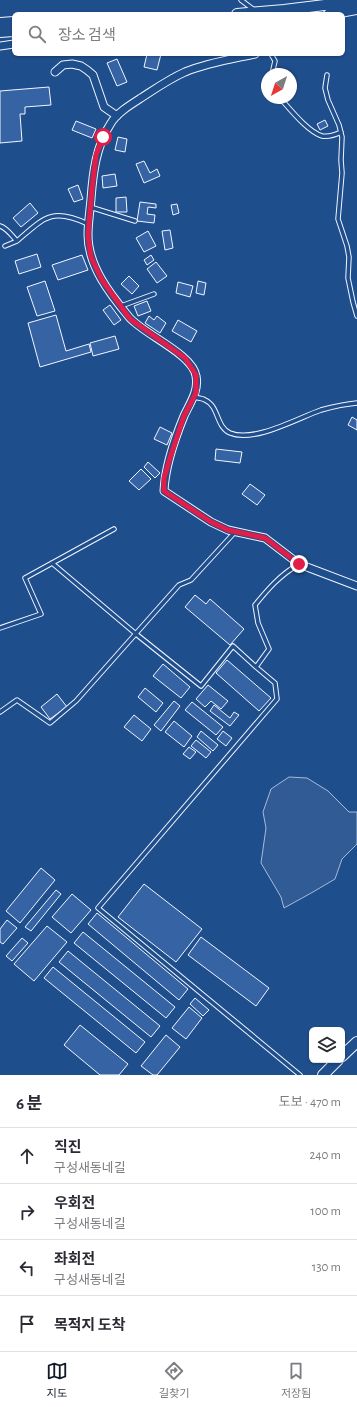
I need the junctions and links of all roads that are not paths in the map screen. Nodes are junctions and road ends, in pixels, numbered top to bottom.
1 (241, 0) edge
2 (357, 0) edge
3 (357, 9) edge
4 (257, 12) edge
5 (284, 12) edge
6 (340, 12) edge
7 (0, 18) edge
8 (12, 20) edge
9 (12, 20) edge
10 (0, 23) edge
11 (12, 31) edge
12 (0, 32) edge
13 (12, 44) edge
14 (0, 46) edge
15 (246, 56) edge
16 (271, 56) edge
17 (273, 68) edge
18 (55, 72) dead end
19 (327, 75) dead end
20 (286, 104) edge
21 (117, 116) junction
22 (341, 132) junction
23 (90, 207) junction
24 (135, 222) dead end
25 (89, 224) junction
26 (0, 226) edge
27 (17, 241) junction
28 (5, 246) dead end
29 (154, 294) dead end
30 (121, 306) junction
31 (357, 316) edge
32 (193, 397) junction
33 (357, 403) edge
34 (114, 529) dead end
35 (235, 532) junction
36 (52, 563) junction
37 (299, 564) junction
38 (357, 586) edge
39 (0, 628) edge
40 (136, 634) junction
41 (256, 667) junction
42 (0, 712) edge
43 (357, 1042) edge
44 (345, 1053) edge
45 (335, 1063) edge
46 (300, 1075) edge
47 (323, 1075) edge

1 - 4 lane
2 - 5 main road
3 - 6 main road
7 - 8 street
9 - 10 main road
11 - 12 main road
13 - 14 street
15 - 21 street
16 - 17 lane
18 - 21 street
19 - 22 lane
20 - 22 lane
21 - 23 street
22 - 31 lane
23 - 24 lane
23 - 25 street
25 - 27 lane
25 - 30 street
26 - 27 lane
27 - 28 lane
29 - 30 lane
30 - 32 street
32 - 33 lane
32 - 35 street
34 - 36 lane
35 - 37 street
35 - 40 lane
36 - 39 lane
36 - 40 lane
37 - 38 street
37 - 41 lane
40 - 41 lane
40 - 42 lane
41 - 46 lane
43 - 44 main road
45 - 47 main road

